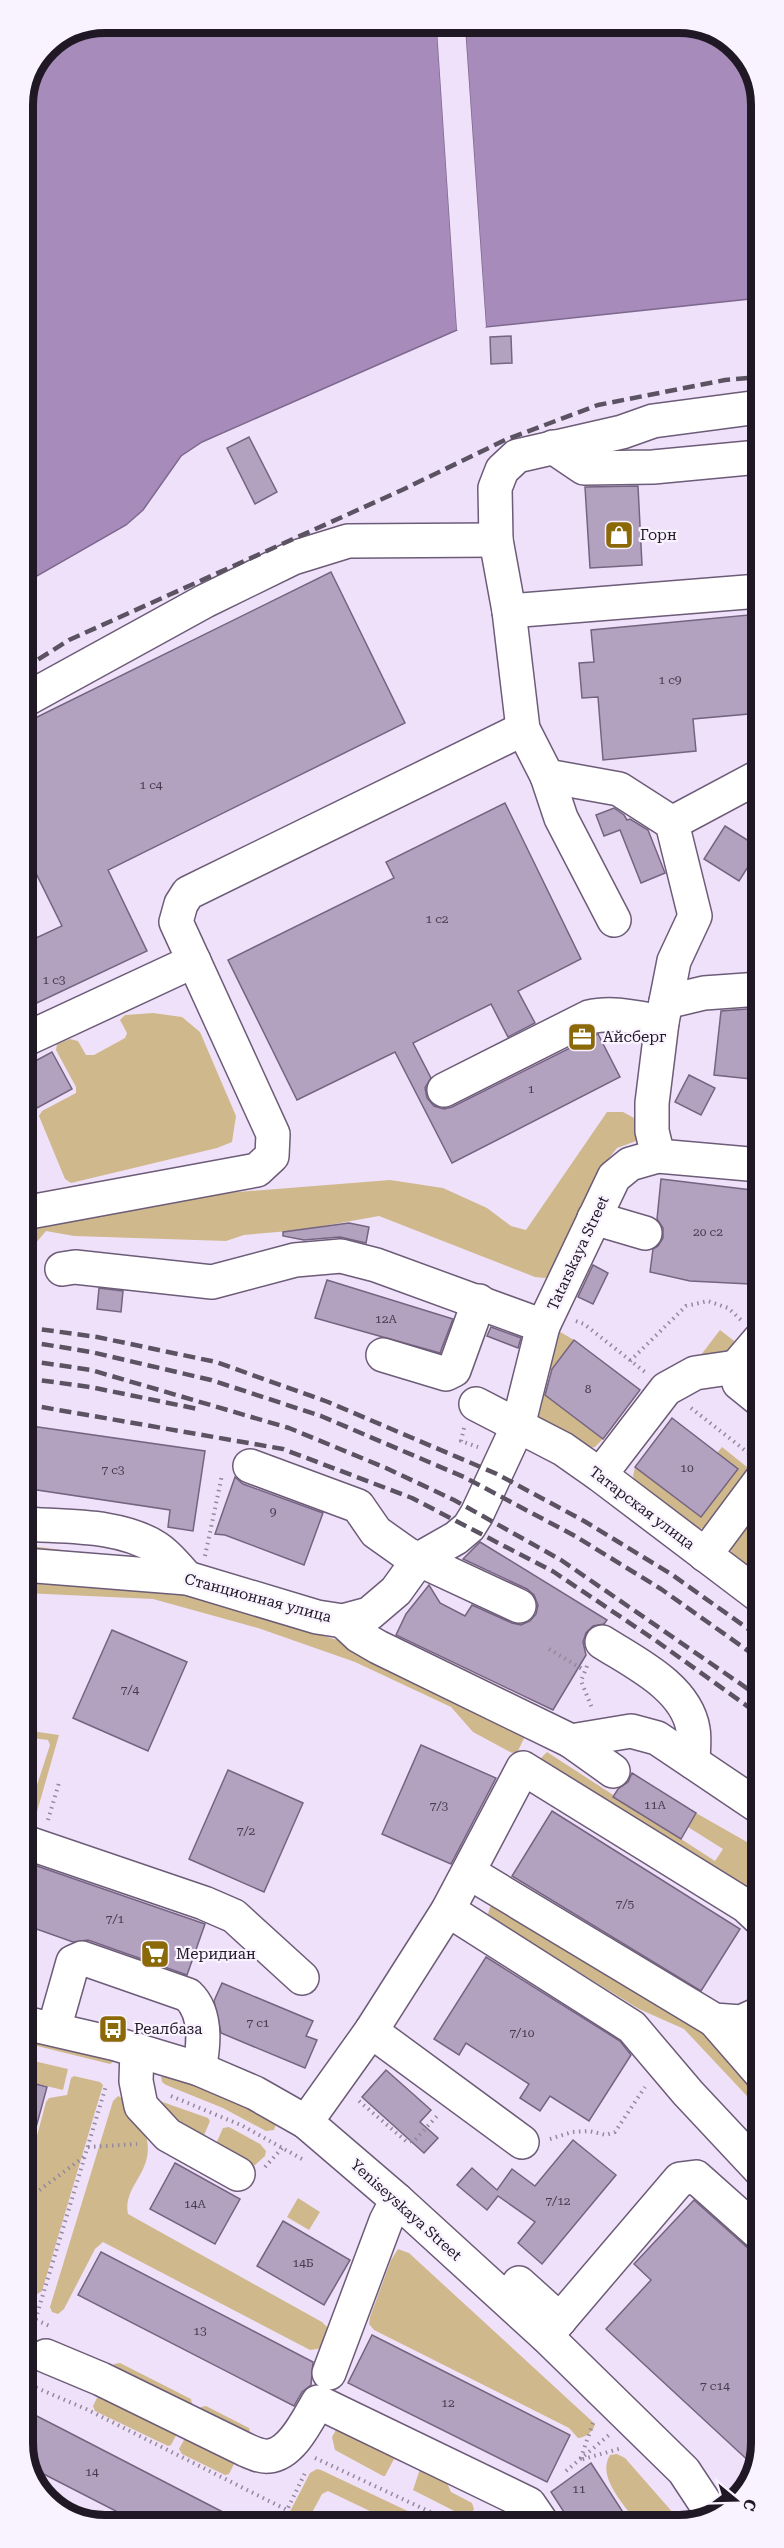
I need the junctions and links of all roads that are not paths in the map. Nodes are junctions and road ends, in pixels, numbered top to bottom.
1 (751, 408) edge
2 (553, 447) junction
3 (751, 458) edge
4 (496, 540) junction
5 (751, 592) edge
6 (509, 611) junction
7 (33, 696) edge
8 (523, 729) junction
9 (547, 776) junction
10 (751, 781) edge
11 (672, 823) junction
12 (614, 920) dead end
13 (194, 961) junction
14 (751, 990) edge
15 (664, 1012) junction
16 (33, 1036) edge
17 (444, 1090) dead end
18 (658, 1156) junction
19 (751, 1164) edge
20 (33, 1212) edge
21 (594, 1218) junction
22 (645, 1233) dead end
23 (62, 1269) dead end
24 (479, 1301) junction
25 (543, 1326) junction
26 (751, 1333) edge
27 (383, 1355) dead end
28 (736, 1367) junction
29 (751, 1393) edge
30 (476, 1404) dead end
31 (518, 1426) junction
32 (250, 1466) road end
33 (497, 1474) joint
34 (600, 1475) junction
35 (751, 1493) edge
36 (33, 1525) edge
37 (705, 1555) junction
38 (420, 1558) junction
39 (33, 1566) edge
40 (187, 1578) junction
41 (751, 1591) edge
42 (519, 1606) dead end
43 (343, 1621) junction
44 (602, 1642) road end
45 (577, 1739) junction
46 (693, 1762) junction
47 (613, 1771) dead end
48 (751, 1801) edge
49 (36, 1832) edge
50 (470, 1873) junction
51 (448, 1910) junction
52 (751, 1911) edge
53 (302, 1977) dead end
54 (751, 2018) edge
55 (714, 2020) junction
56 (39, 2026) edge
57 (371, 2031) junction
58 (751, 2063) edge
59 (136, 2066) junction
60 (199, 2069) junction
61 (306, 2122) junction
62 (522, 2142) road end
63 (751, 2160) edge
64 (238, 2174) dead end
65 (397, 2200) junction
66 (751, 2226) edge
67 (519, 2283) dead end
68 (553, 2328) junction
69 (46, 2356) dead end
70 (329, 2373) dead end
71 (684, 2471) junction
72 (706, 2489) edge
73 (706, 2504) edge
74 (537, 2515) edge

1 - 2 street
2 - 3 street
2 - 4 street
4 - 6 street
4 - 7 street
5 - 6 street
6 - 8 street
8 - 9 street
8 - 13 street
9 - 11 street
9 - 12 street
10 - 11 street
11 - 15 street
13 - 16 street
13 - 20 street
14 - 15 street
15 - 17 street
15 - 18 street
18 - 19 street, Tatarskaya Street
18 - 21 street, Tatarskaya Street
21 - 22 street
21 - 25 street, Tatarskaya Street
23 - 24 street
24 - 25 street
24 - 27 street
25 - 31 street, Tatarskaya Street
26 - 28 street
28 - 29 street
28 - 34 street
30 - 31 street, Татарская улица
31 - 33 street, Tatarskaya Street
31 - 34 street, Татарская улица
32 - 38 street
33 - 38 street, Станционная улица
34 - 37 street, Татарская улица
35 - 37 street
36 - 40 street
37 - 41 street, Татарская улица
38 - 42 street
38 - 43 street, Станционная улица
39 - 40 street, Станционная улица
40 - 43 street, Станционная улица
43 - 45 street
44 - 46 street
45 - 46 street
45 - 47 street
46 - 48 street
49 - 53 street
50 - 51 street
50 - 52 street
50 - 55 street
51 - 57 street
51 - 63 street
54 - 55 street
55 - 58 street
56 - 59 street, Yeniseyskaya Street
56 - 60 street
57 - 61 street
57 - 62 street
59 - 60 street, Yeniseyskaya Street
59 - 64 street
60 - 61 street, Yeniseyskaya Street
61 - 65 street, Yeniseyskaya Street
65 - 68 street, Yeniseyskaya Street
65 - 70 street
66 - 68 street
67 - 68 street
68 - 71 street, Yeniseyskaya Street
69 - 74 street
71 - 72 street
71 - 73 street, Yeniseyskaya Street

